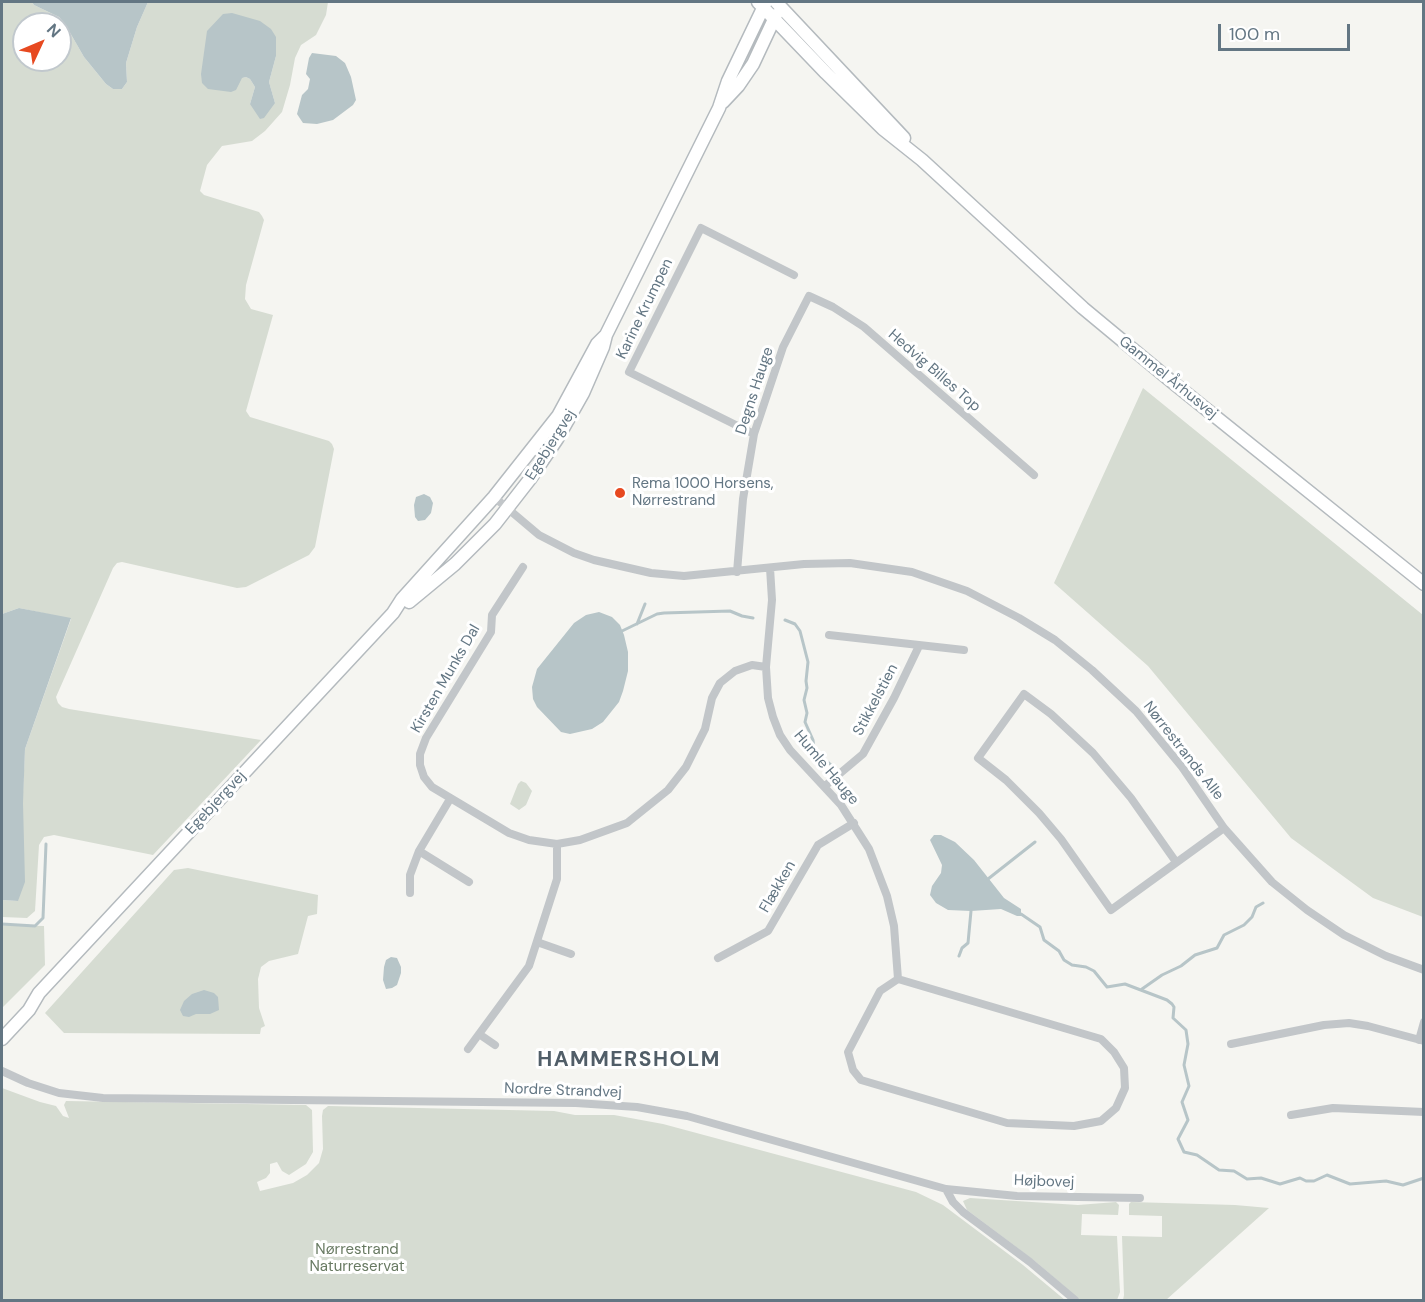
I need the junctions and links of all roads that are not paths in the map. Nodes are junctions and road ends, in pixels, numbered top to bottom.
1 (762, 3) edge
2 (780, 3) edge
3 (774, 20) junction
4 (718, 108) junction
5 (922, 160) junction
6 (794, 275) dead end
7 (809, 296) joint
8 (606, 335) junction
9 (558, 416) junction
10 (754, 434) junction
11 (1034, 475) dead end
12 (494, 497) junction
13 (508, 509) junction
14 (523, 567) dead end
15 (770, 568) junction
16 (736, 572) junction
17 (1424, 584) edge
18 (393, 613) junction
19 (829, 635) dead end
20 (919, 646) junction
21 (964, 650) dead end
22 (766, 667) junction
23 (825, 786) junction
24 (450, 799) junction
25 (854, 823) junction
26 (1224, 828) junction
27 (557, 844) junction
28 (419, 851) junction
29 (1176, 862) junction
30 (469, 882) dead end
31 (410, 893) dead end
32 (537, 942) junction
33 (571, 954) dead end
34 (718, 958) dead end
35 (1424, 970) edge
36 (898, 979) junction
37 (39, 993) junction
38 (1424, 1022) edge
39 (2, 1028) edge
40 (479, 1034) junction
41 (2, 1039) edge
42 (1421, 1040) edge
43 (1231, 1044) dead end
44 (495, 1045) dead end
45 (468, 1049) dead end
46 (2, 1071) edge
47 (1424, 1112) edge
48 (1291, 1115) dead end
49 (946, 1189) junction
50 (1140, 1198) dead end
51 (1075, 1300) edge

1 - 3 street, Gammel Århusvej
1 - 4 street, Egebjergvej
2 - 3 street, Egebjergvej
2 - 5 street, Gammel Århusvej
3 - 4 street, Egebjergvej
3 - 5 street, Gammel Århusvej
4 - 8 street, Egebjergvej
5 - 17 street, Gammel Århusvej
6 - 10 street, Karine Krumpen
7 - 10 street, Degns Hauge
7 - 11 street, Hedvig Billes Top
8 - 9 street, Egebjergvej
8 - 13 street, Egebjergvej
9 - 12 street, Egebjergvej
9 - 13 street
10 - 16 street, Degns Hauge
12 - 13 street, Nørrestrands Alle
12 - 18 street, Egebjergvej
13 - 16 street, Nørrestrands Alle
13 - 18 street, Egebjergvej
14 - 24 street, Kirsten Munks Dal
15 - 16 street, Nørrestrands Alle
15 - 22 street, Humle Hauge
15 - 26 street, Nørrestrands Alle
18 - 37 street, Egebjergvej
19 - 20 street, Stikkelstien
20 - 21 street, Stikkelstien
20 - 23 street, Stikkelstien
22 - 23 street, Humle Hauge
22 - 27 street, Kirsten Munks Dal
23 - 25 street, Humle Hauge
24 - 27 street, Kirsten Munks Dal
24 - 28 street
25 - 34 street, Flækken
25 - 36 street, Humle Hauge
26 - 29 street
26 - 35 street, Nørrestrands Alle
27 - 32 street
28 - 30 street
28 - 31 street
29 - 29 street
32 - 33 street
32 - 40 street
36 - 36 street
37 - 39 street, Egebjergvej
37 - 41 street, Egebjergvej
38 - 42 street
40 - 44 street
40 - 45 street
42 - 43 street
46 - 49 street, Nordre Strandvej
47 - 48 street
49 - 50 street, Højbovej
49 - 51 street

